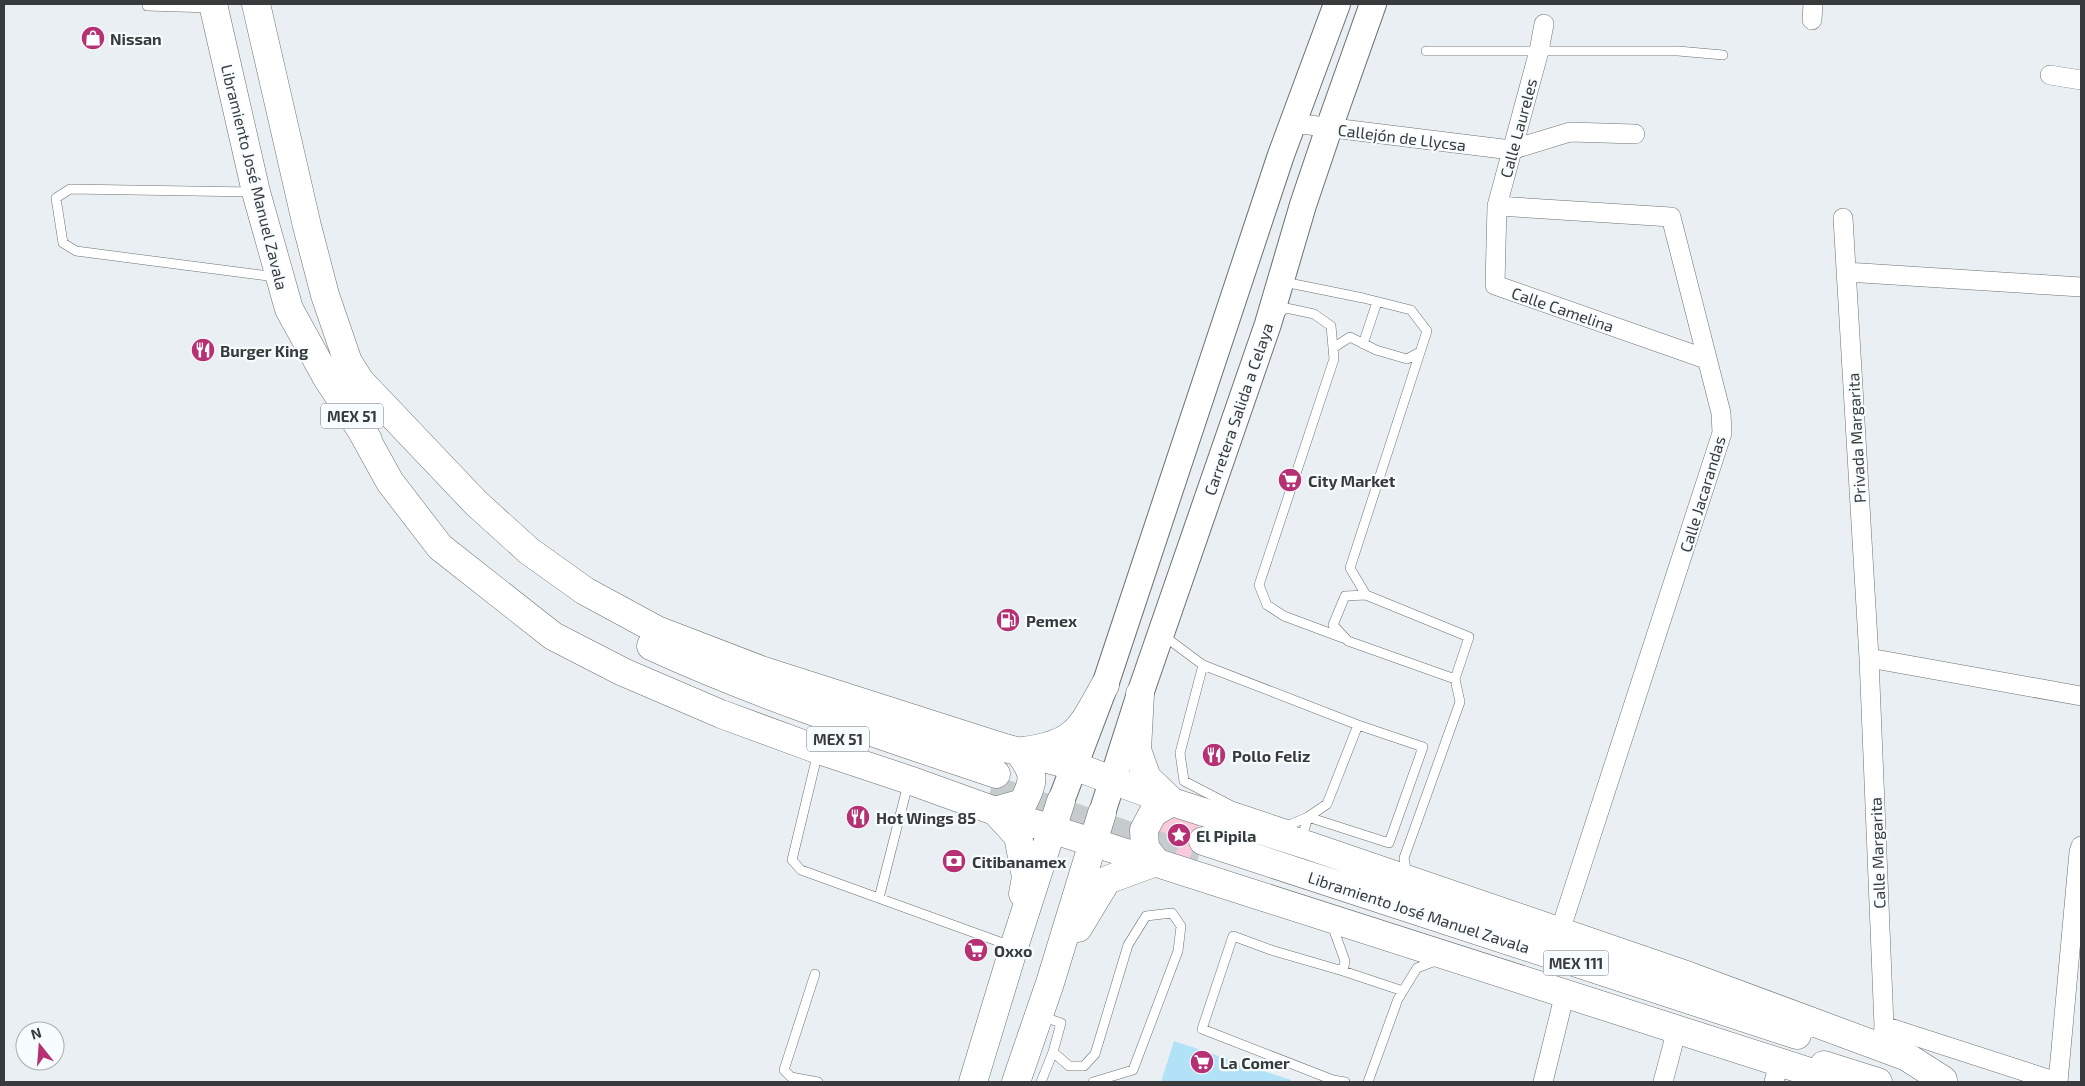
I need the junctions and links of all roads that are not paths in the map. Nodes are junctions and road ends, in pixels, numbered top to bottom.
1 (256, 4) edge
2 (1337, 4) edge
3 (1373, 4) edge
4 (147, 6) dead end
5 (214, 6) edge
6 (1544, 24) dead end
7 (1426, 51) dead end
8 (1539, 51) junction
9 (1723, 55) dead end
10 (2050, 75) dead end
11 (2081, 80) edge
12 (1293, 123) junction
13 (1329, 128) junction
14 (1635, 134) dead end
15 (1511, 150) junction
16 (256, 192) junction
17 (1497, 206) junction
18 (1843, 218) dead end
19 (1243, 271) junction
20 (1846, 272) junction
21 (279, 277) junction
22 (1280, 282) junction
23 (2081, 287) edge
24 (1377, 302) junction
25 (1268, 324) junction
26 (1363, 344) junction
27 (1333, 348) junction
28 (1420, 352) junction
29 (1706, 359) junction
30 (359, 380) junction
31 (358, 426) junction
32 (1366, 595) junction
33 (1162, 634) junction
34 (1348, 641) junction
35 (1869, 658) junction
36 (1203, 666) junction
37 (1455, 679) junction
38 (1106, 685) junction
39 (1140, 694) junction
40 (2081, 696) edge
41 (1358, 725) junction
42 (819, 750) junction
43 (1019, 752) junction
44 (1074, 766) junction
45 (909, 780) junction
46 (1113, 780) junction
47 (994, 791) junction
48 (1061, 801) joint
49 (1172, 802) junction
50 (1102, 813) joint
51 (1308, 817) junction
52 (1052, 829) junction
53 (1093, 842) junction
54 (1310, 846) junction
55 (2081, 846) edge
56 (1156, 862) junction
57 (1408, 880) junction
58 (879, 898) junction
59 (1330, 920) junction
60 (1560, 931) junction
61 (1014, 947) junction
62 (1448, 955) junction
63 (1344, 971) junction
64 (815, 974) dead end
65 (1050, 983) junction
66 (1403, 991) junction
67 (1566, 993) junction
68 (1039, 1015) junction
69 (1677, 1029) junction
70 (1883, 1037) junction
71 (1053, 1052) junction
72 (1084, 1066) junction
73 (1777, 1072) edge
74 (1946, 1081) edge
75 (818, 1082) edge
76 (973, 1082) edge
77 (1016, 1082) edge
78 (1042, 1082) edge
79 (1092, 1082) edge
80 (1345, 1082) edge
81 (1368, 1082) edge
82 (1543, 1082) edge
83 (1663, 1082) edge
84 (1841, 1082) edge
85 (1878, 1082) edge
86 (2058, 1082) edge

1 - 30 main road, MEX 51
2 - 12 main road
3 - 13 main road, Carretera Salida a Celaya
4 - 5 lane
5 - 16 main road, Libramiento José Manuel Zavala / MEX 51
6 - 8 street, Calle Laureles
7 - 8 lane
8 - 9 lane
8 - 15 street, Calle Laureles
10 - 11 street
12 - 13 street, Callejón de Llycsa
12 - 19 main road
13 - 15 street, Callejón de Llycsa
13 - 22 main road, Carretera Salida a Celaya
14 - 15 street
15 - 17 street, Calle Laureles
16 - 21 main road, Libramiento José Manuel Zavala / MEX 51
16 - 21 lane
17 - 29 street, Calle Camelina
17 - 29 street, Calle Jacarandas
18 - 20 street, Privada Margarita
19 - 22 main road
19 - 38 main road
20 - 23 street
20 - 35 street, Privada Margarita
21 - 31 main road, Libramiento José Manuel Zavala / MEX 51
22 - 24 lane
22 - 25 main road, Carretera Salida a Celaya
24 - 26 lane
24 - 28 lane
25 - 27 lane
25 - 33 main road, Carretera Salida a Celaya
26 - 27 lane
26 - 28 lane
27 - 34 lane
28 - 32 lane
29 - 60 street, Calle Jacarandas
30 - 43 main road
30 - 47 main road, MEX 51
31 - 42 main road
31 - 47 main road, Libramiento José Manuel Zavala / MEX 51
32 - 34 lane
32 - 37 lane
33 - 36 lane
33 - 39 main road, Carretera Salida a Celaya
34 - 37 lane
35 - 40 street
35 - 70 street, Calle Margarita
36 - 41 lane
36 - 51 lane
37 - 57 lane
38 - 43 main road
38 - 44 main road
39 - 46 main road, Carretera Salida a Celaya
39 - 49 main road
41 - 51 lane
41 - 51 lane
42 - 45 main road
42 - 58 lane
43 - 44 main road
43 - 47 main road
44 - 46 main road
44 - 48 main road
45 - 47 main road
45 - 58 lane
46 - 49 main road
46 - 50 main road, Carretera Salida a Celaya
47 - 52 main road
47 - 61 main road
48 - 52 main road
49 - 54 main road
49 - 56 main road
50 - 53 main road
51 - 54 lane
52 - 53 main road
52 - 61 main road
53 - 56 main road
53 - 65 main road
54 - 57 main road
55 - 86 street
56 - 59 main road
56 - 65 main road
57 - 60 main road
58 - 61 lane
59 - 62 main road
59 - 63 lane
60 - 70 main road
61 - 76 main road
62 - 66 lane
62 - 67 main road
63 - 66 lane
63 - 80 lane
64 - 75 lane
65 - 68 main road
66 - 81 lane
67 - 69 main road
67 - 82 street
68 - 71 lane
68 - 77 main road
69 - 73 main road
69 - 83 street
70 - 74 main road
70 - 86 street
71 - 72 lane
71 - 78 lane
72 - 79 lane
72 - 79 lane
73 - 84 main road
74 - 85 main road, Libramiento José Manuel Zavala / MEX 111

